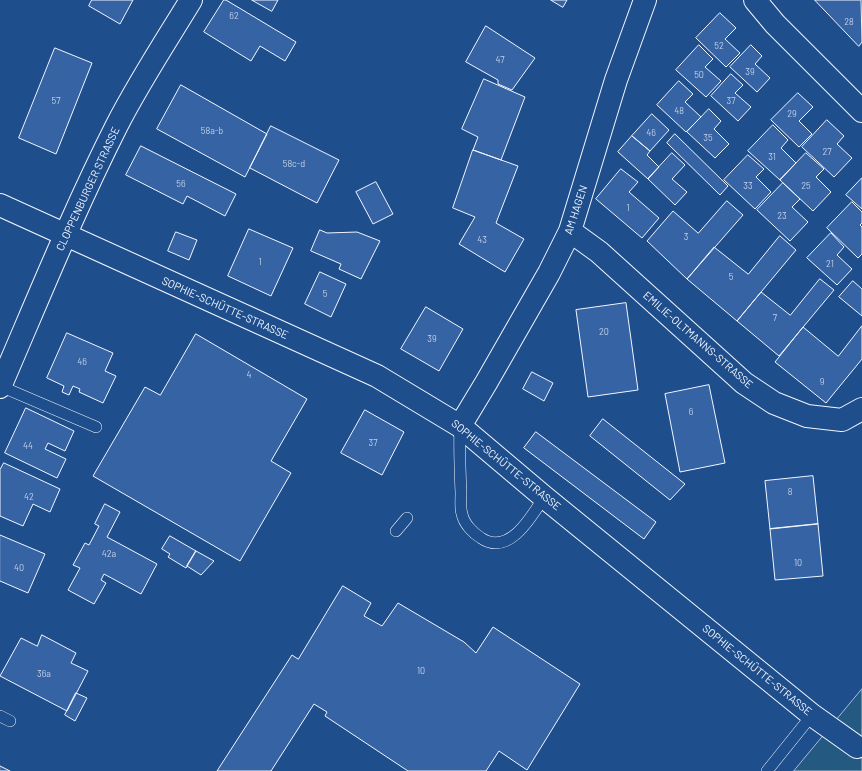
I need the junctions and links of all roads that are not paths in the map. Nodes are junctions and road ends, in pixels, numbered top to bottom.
1 (191, 0) edge
2 (645, 0) edge
3 (755, 0) edge
4 (862, 111) edge
5 (0, 205) edge
6 (570, 231) junction
7 (65, 236) junction
8 (0, 387) edge
9 (862, 409) edge
10 (460, 426) junction
11 (96, 427) dead end
12 (544, 497) junction
13 (406, 518) dead end
14 (396, 530) dead end
15 (812, 715) junction
16 (857, 747) dead end
17 (767, 771) edge

1 - 7 street, CLOPPENBURGER STRASSE
2 - 6 street, AM HAGEN
3 - 4 street
5 - 7 street, SOPHIE-SCHÜTTE-STRASSE
6 - 9 street, EMILIE-OLTMANNS-STRASSE
6 - 10 street, AM HAGEN
7 - 8 street, CLOPPENBURGER STRASSE
7 - 10 street, SOPHIE-SCHÜTTE-STRASSE
8 - 11 lane
10 - 12 street, SOPHIE-SCHÜTTE-STRASSE
10 - 12 lane
12 - 15 street, SOPHIE-SCHÜTTE-STRASSE
13 - 14 lane
15 - 16 street, SOPHIE-SCHÜTTE-STRASSE
15 - 17 lane

